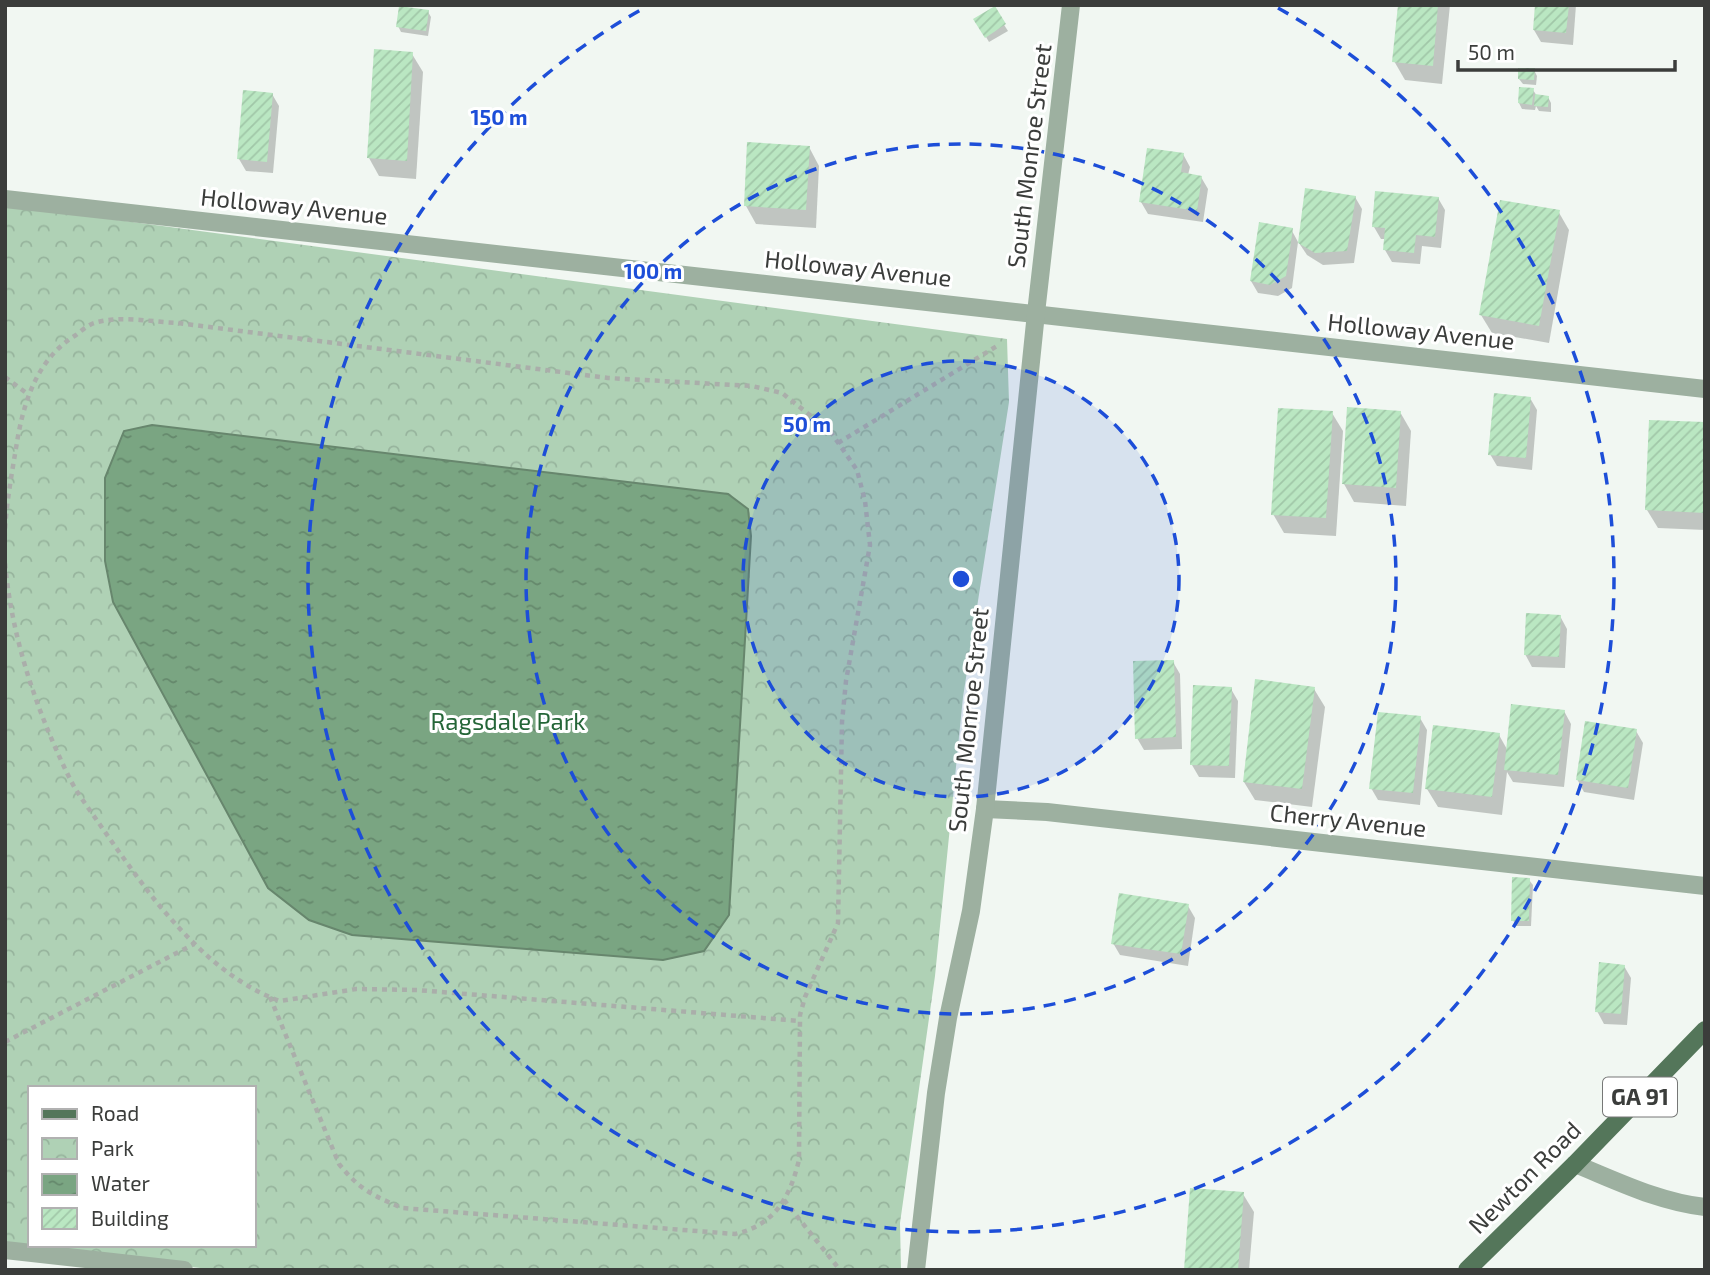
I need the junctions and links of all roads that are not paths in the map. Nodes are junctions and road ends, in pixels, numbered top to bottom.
1 (1072, 5) edge
2 (5, 199) edge
3 (1036, 313) junction
4 (1705, 389) edge
5 (985, 809) junction
6 (1705, 886) edge
7 (1705, 1030) edge
8 (1575, 1164) junction
9 (1705, 1207) edge
10 (5, 1250) edge
11 (184, 1270) edge
12 (916, 1270) edge
13 (1467, 1270) edge

1 - 3 street, South Monroe Street
2 - 3 street, Holloway Avenue
3 - 4 street, Holloway Avenue
3 - 5 street, South Monroe Street
5 - 6 street, Cherry Avenue
5 - 12 street, South Monroe Street
7 - 8 main road, Newton Road / GA 91
8 - 9 street
8 - 13 main road, Newton Road / GA 91
10 - 11 street

